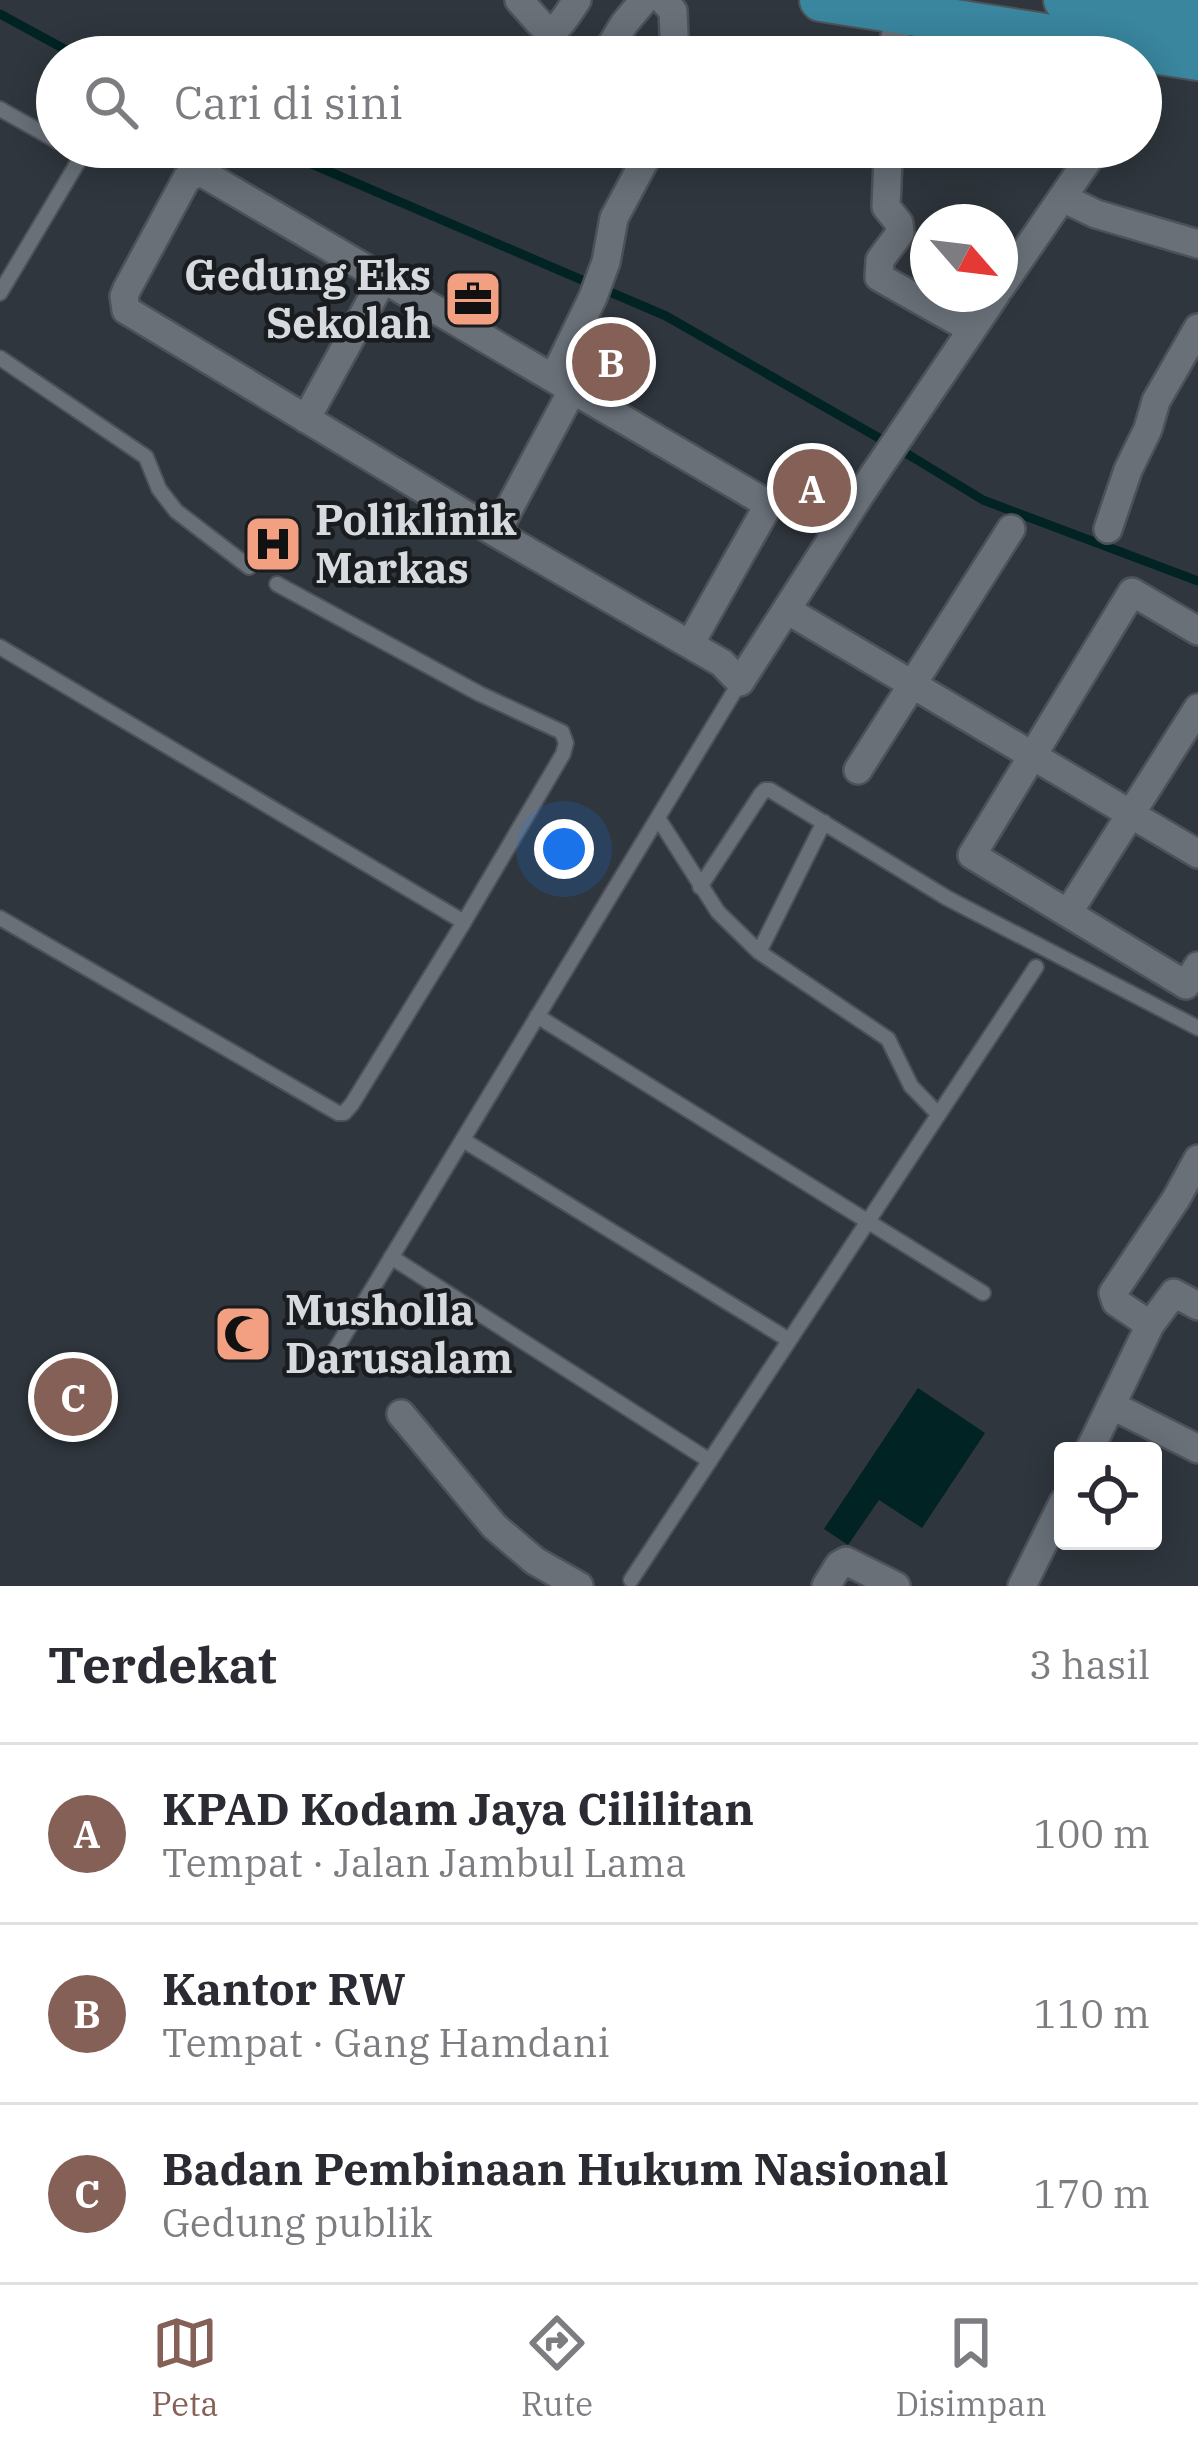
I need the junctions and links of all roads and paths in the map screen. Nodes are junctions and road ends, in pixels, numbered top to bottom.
1 (519, 0) edge
2 (577, 0) edge
3 (644, 0) edge
4 (663, 0) edge
5 (821, 0) edge
6 (1065, 0) edge
7 (899, 13) junction
8 (1198, 20) edge
9 (616, 36) edge
10 (674, 36) edge
11 (895, 36) edge
12 (1111, 36) edge
13 (1133, 36) edge
14 (1148, 36) edge
15 (1162, 46) edge
16 (1198, 58) edge
17 (0, 109) edge
18 (36, 130) edge
19 (74, 168) edge
20 (641, 168) edge
21 (888, 168) edge
22 (1083, 168) edge
23 (1063, 198) junction
24 (1198, 244) edge
25 (1018, 262) edge
26 (383, 279) junction
27 (0, 293) edge
28 (983, 312) edge
29 (1198, 328) edge
30 (971, 329) junction
31 (0, 358) edge
32 (563, 383) junction
33 (306, 419) junction
34 (1011, 529) dead end
35 (1108, 529) dead end
36 (496, 533) junction
37 (249, 567) dead end
38 (277, 584) dead end
39 (787, 610) junction
40 (1198, 631) edge
41 (690, 644) junction
42 (0, 647) edge
43 (740, 682) junction
44 (913, 685) junction
45 (1198, 708) edge
46 (1032, 755) junction
47 (858, 770) dead end
48 (1131, 814) junction
49 (658, 818) junction
50 (824, 822) junction
51 (1198, 854) edge
52 (700, 887) junction
53 (1068, 913) junction
54 (0, 918) edge
55 (464, 922) junction
56 (759, 952) junction
57 (1198, 966) edge
58 (1036, 967) dead end
59 (537, 1016) junction
60 (1198, 1028) edge
61 (938, 1114) junction
62 (463, 1139) junction
63 (1198, 1159) edge
64 (867, 1222) junction
65 (391, 1257) junction
66 (983, 1293) dead end
67 (1198, 1306) edge
68 (1150, 1324) junction
69 (789, 1340) junction
70 (334, 1352) dead end
71 (1111, 1405) junction
72 (401, 1414) dead end
73 (1093, 1442) edge
74 (1198, 1449) edge
75 (710, 1461) junction
76 (1054, 1521) edge
77 (631, 1580) dead end
78 (579, 1586) edge
79 (826, 1586) edge
80 (896, 1586) edge
81 (1022, 1586) edge

1 - 2 street
3 - 9 street
4 - 10 street
5 - 7 main road
6 - 13 main road
7 - 11 street
7 - 12 main road
8 - 14 main road
15 - 16 main road
17 - 18 lane
19 - 27 lane
20 - 32 street
21 - 30 street
22 - 23 street
23 - 24 street
23 - 25 street
26 - 32 street
26 - 33 street
26 - 33 street
28 - 30 street
29 - 35 street
30 - 39 street
31 - 37 lane
32 - 36 street
32 - 41 street
33 - 36 street
34 - 44 street
36 - 41 street
38 - 55 lane
39 - 43 street
39 - 44 street
40 - 46 street
41 - 43 street
42 - 55 lane
43 - 49 lane
44 - 46 street
44 - 47 street
45 - 48 street
46 - 48 street
46 - 53 street
48 - 51 street
48 - 53 street
49 - 52 lane
49 - 59 lane
50 - 52 lane
50 - 56 lane
50 - 60 lane
52 - 56 lane
53 - 57 street
54 - 55 lane
56 - 61 lane
58 - 61 lane
59 - 62 lane
59 - 64 lane
61 - 64 lane
62 - 65 lane
62 - 69 lane
63 - 68 street
64 - 66 lane
64 - 69 lane
65 - 70 lane
65 - 75 lane
67 - 68 street
68 - 71 street
69 - 75 lane
71 - 73 street
71 - 74 street
72 - 78 street
75 - 77 lane
76 - 81 street
79 - 80 street

